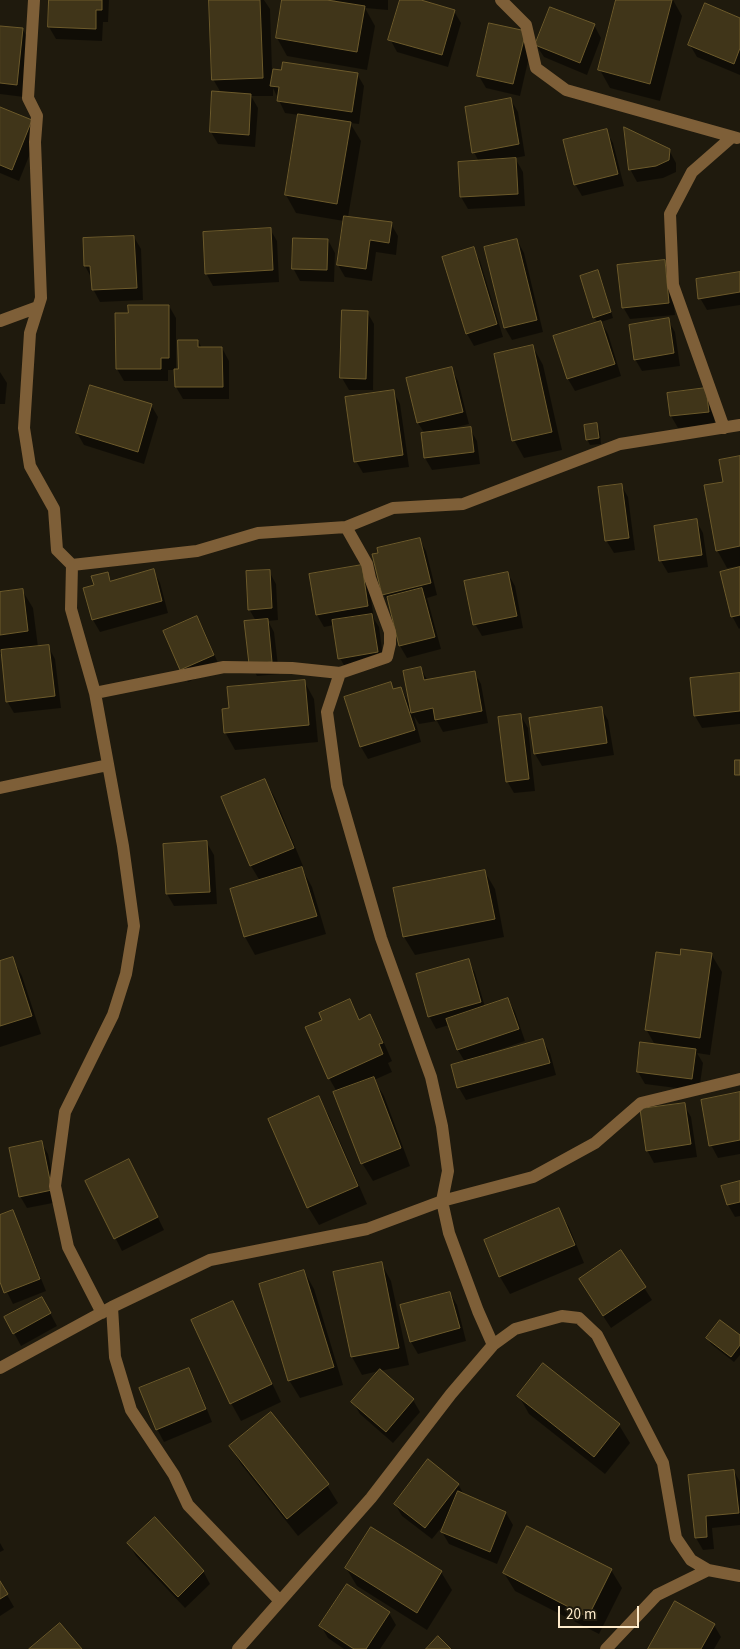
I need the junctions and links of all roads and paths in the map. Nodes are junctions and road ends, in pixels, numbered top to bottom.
1 (34, 0) edge
2 (501, 0) edge
3 (736, 138) edge
4 (38, 307) junction
5 (0, 321) edge
6 (740, 425) edge
7 (724, 428) junction
8 (346, 527) junction
9 (72, 565) junction
10 (340, 673) junction
11 (95, 692) junction
12 (108, 764) junction
13 (0, 788) edge
14 (740, 1080) edge
15 (442, 1201) junction
16 (107, 1310) junction
17 (493, 1345) junction
18 (0, 1368) edge
19 (708, 1570) junction
20 (740, 1576) edge
21 (280, 1601) junction
22 (238, 1649) edge
23 (606, 1649) edge

1 - 4 street
2 - 3 street
3 - 7 street
4 - 5 street
4 - 9 street
6 - 7 street
7 - 8 street
8 - 9 street
8 - 10 street
9 - 11 street
10 - 11 street
10 - 15 street
11 - 12 street
12 - 13 street
12 - 16 street
14 - 15 street
15 - 16 street
15 - 17 street
16 - 18 street
16 - 21 street
17 - 19 street
17 - 21 street
19 - 20 street
19 - 23 street
21 - 22 street

